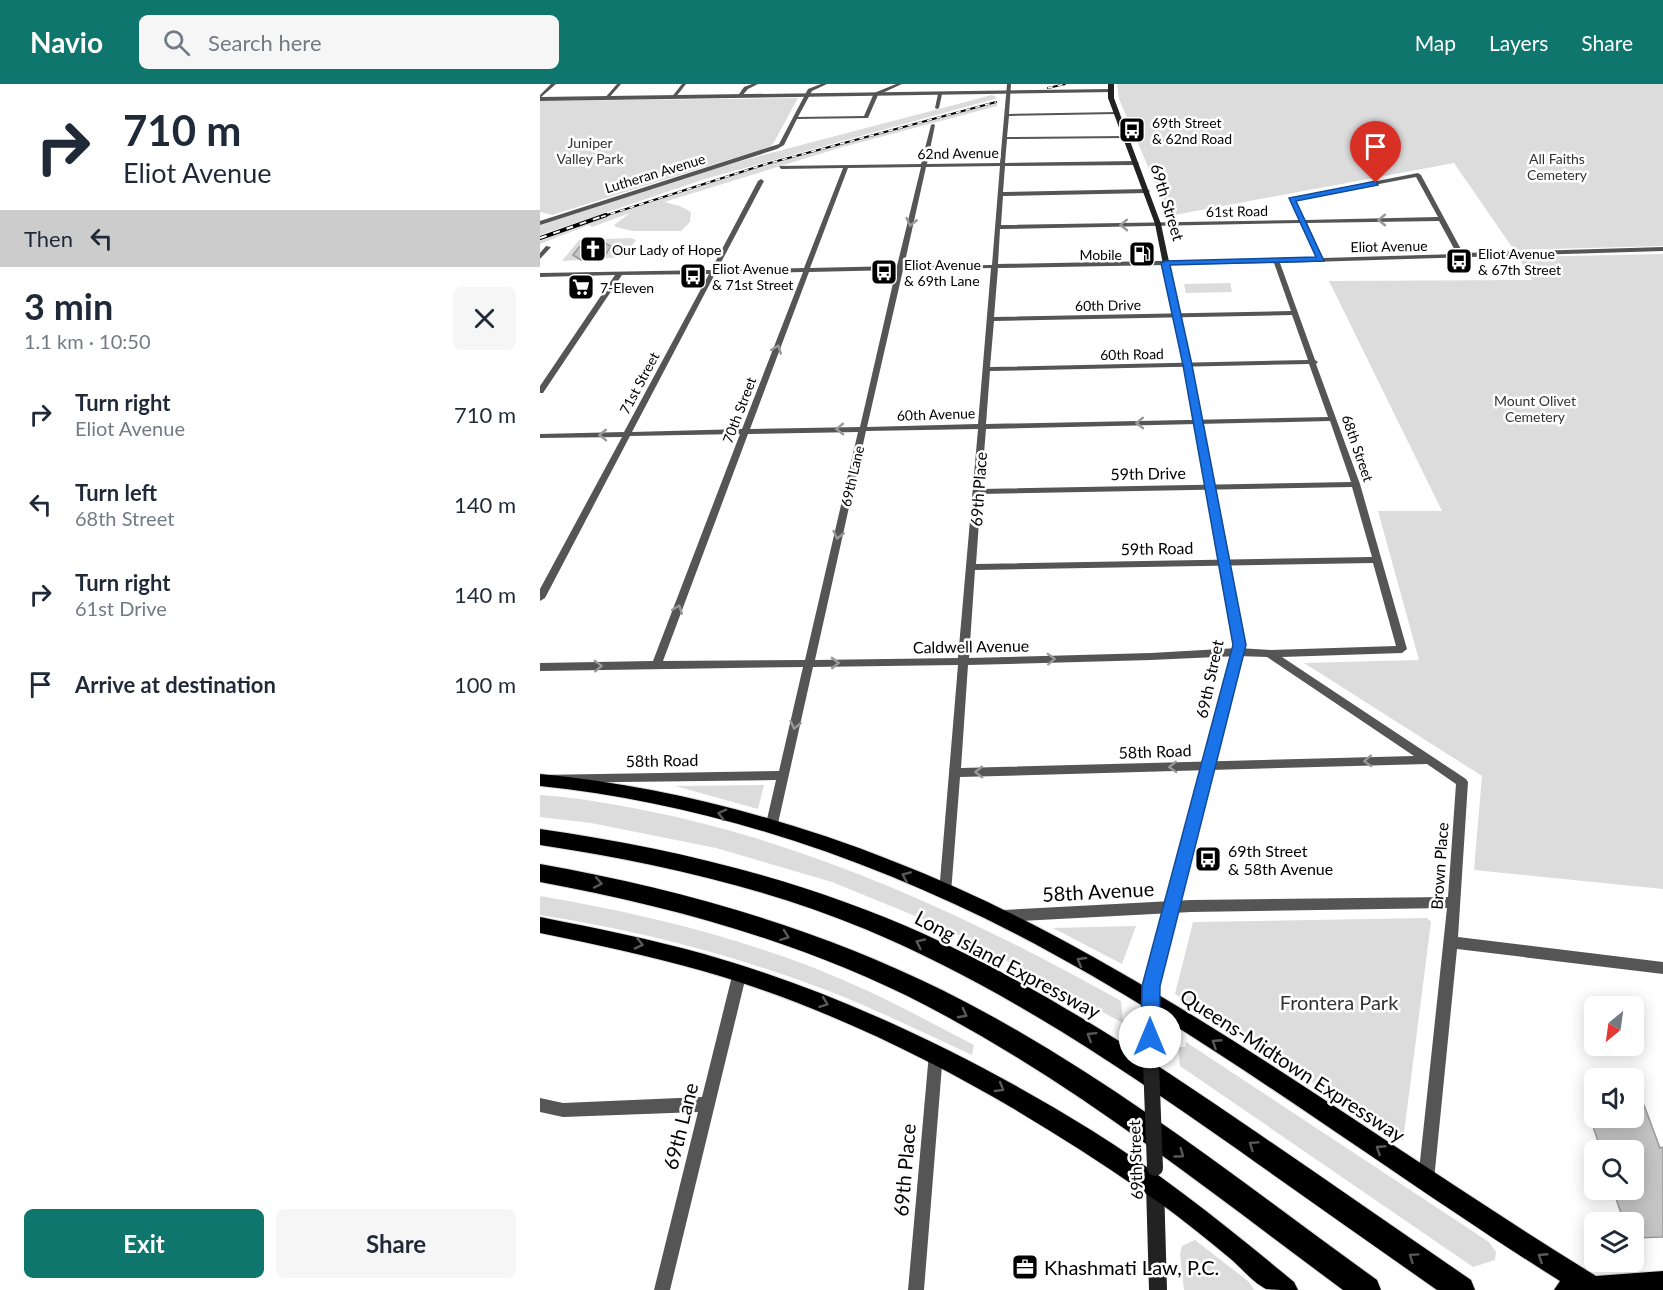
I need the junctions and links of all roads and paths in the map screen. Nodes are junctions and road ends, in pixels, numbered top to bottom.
1 (554, 84) edge
2 (619, 84) edge
3 (685, 84) edge
4 (756, 84) edge
5 (825, 84) edge
6 (900, 84) edge
7 (1111, 84) edge
8 (1009, 88) edge
9 (1112, 91) junction
10 (876, 94) junction
11 (940, 94) junction
12 (807, 95) junction
13 (739, 96) junction
14 (673, 97) junction
15 (540, 98) edge
16 (606, 98) junction
17 (937, 108) dead end
18 (1117, 113) junction
19 (1007, 115) junction
20 (796, 118) junction
21 (933, 125) dead end
22 (1126, 137) junction
23 (1005, 138) junction
24 (1136, 163) junction
25 (1003, 164) junction
26 (924, 165) junction
27 (846, 166) junction
28 (781, 167) dead end
29 (761, 181) dead end
30 (1147, 191) junction
31 (1000, 194) junction
32 (1440, 219) junction
33 (540, 221) edge
34 (1302, 222) junction
35 (1158, 224) junction
36 (998, 227) junction
37 (548, 247) dead end
38 (1663, 249) edge
39 (1461, 256) junction
40 (540, 257) edge
41 (1321, 259) junction
42 (1276, 261) junction
43 (1165, 263) junction
44 (995, 266) junction
45 (900, 268) junction
46 (807, 270) junction
47 (714, 272) junction
48 (620, 273) junction
49 (540, 274) edge
50 (1296, 313) junction
51 (1177, 316) junction
52 (991, 319) junction
53 (1314, 362) junction
54 (1187, 365) junction
55 (987, 369) junction
56 (540, 391) edge
57 (1334, 419) junction
58 (1198, 422) junction
59 (983, 426) junction
60 (863, 429) junction
61 (746, 431) junction
62 (627, 434) junction
63 (540, 436) edge
64 (1356, 484) junction
65 (1210, 486) junction
66 (977, 492) junction
67 (1378, 560) junction
68 (1223, 562) junction
69 (972, 567) junction
70 (540, 598) edge
71 (1402, 649) joint
72 (1238, 652) junction
73 (1271, 654) junction
74 (965, 661) junction
75 (657, 664) junction
76 (808, 664) junction
77 (540, 668) edge
78 (1427, 760) junction
79 (1208, 766) junction
80 (957, 773) junction
81 (784, 775) junction
82 (540, 780) edge
83 (771, 828) junction
84 (540, 837) edge
85 (540, 873) edge
86 (945, 893) junction
87 (1453, 902) junction
88 (1171, 907) junction
89 (997, 917) junction
90 (540, 925) edge
91 (1451, 942) junction
92 (1663, 968) edge
93 (740, 972) junction
94 (1150, 1001) junction
95 (936, 1053) junction
96 (707, 1104) junction
97 (540, 1105) edge
98 (1155, 1177) junction
99 (1426, 1180) junction
100 (1663, 1283) edge
101 (1594, 1289) edge
102 (662, 1290) edge
103 (916, 1290) edge
104 (1158, 1290) edge
105 (1286, 1290) edge
106 (1367, 1290) edge
107 (1461, 1290) edge
108 (1566, 1290) edge

1 - 15 street
2 - 16 street
3 - 14 street
4 - 13 street
5 - 12 street
6 - 10 street
7 - 9 main road, 69th Street
8 - 9 street
8 - 11 street
8 - 19 street, 69th Place
9 - 18 main road, 69th Street
10 - 11 street
10 - 12 street
10 - 20 street
11 - 17 street
12 - 13 street
12 - 20 street
13 - 14 street
14 - 16 street
15 - 16 street
18 - 19 street
18 - 22 main road, 69th Street
19 - 23 street, 69th Place
20 - 33 street, Lutheran Avenue
21 - 26 street, 69th Lane
22 - 23 street
22 - 24 main road, 69th Street
23 - 25 street, 69th Place
24 - 25 street, 62nd Avenue
24 - 30 main road, 69th Street
25 - 26 street, 62nd Avenue
25 - 31 street, 69th Place
26 - 27 street, 62nd Avenue
26 -> 45 street, 69th Lane
27 - 28 street, 62nd Avenue
27 - 46 street, 70th Street
29 - 47 street, 71st Street
30 - 31 street
30 - 35 main road, 69th Street
31 - 36 street, 69th Place
32 -> 34 street, 61st Road
32 - 34 street
32 - 39 street
34 - 35 street, 61st Road
34 - 41 street
35 -> 36 street, 61st Road
35 - 43 main road, 69th Street
36 - 44 street, 69th Place
37 - 40 street
38 - 39 street, Eliot Avenue
39 - 41 street, Eliot Avenue
41 - 42 street, Eliot Avenue
42 - 43 street, Eliot Avenue
42 - 50 street, 68th Street
43 - 44 street, Eliot Avenue
43 - 51 main road, 69th Street
44 - 45 street, Eliot Avenue
44 - 52 street, 69th Place
45 - 46 street, Eliot Avenue
45 - 60 street, 69th Lane
46 - 47 street, Eliot Avenue
61 -> 46 street, 70th Street
47 - 48 street, Eliot Avenue
47 - 62 street, 71st Street
48 - 49 street, Eliot Avenue
48 - 56 street
50 - 51 street, 60th Drive
50 - 53 street, 68th Street
51 - 52 street, 60th Drive
51 - 54 main road, 69th Street
52 - 55 street, 69th Place
53 - 54 street, 60th Road
53 - 57 street, 68th Street
54 - 55 street, 60th Road
54 - 58 main road, 69th Street
55 - 59 street, 69th Place
57 - 58 street, 60th Avenue
57 - 64 street, 68th Street
58 -> 59 street, 60th Avenue
58 - 65 main road, 69th Street
59 - 60 street, 60th Avenue
59 - 66 street, 69th Place
60 -> 61 street, 60th Avenue
60 -> 76 street, 69th Lane
61 - 62 street, 60th Avenue
75 -> 61 street, 70th Street
62 -> 63 street, 60th Avenue
62 - 70 street, 71st Street
64 - 65 street, 59th Drive
64 - 67 street, 68th Street
65 - 66 street, 59th Drive
65 - 68 main road, 69th Street
66 - 69 street, 69th Place
67 - 68 street, 59th Road
67 - 71 street, 68th Street
68 - 69 street, 59th Road
68 - 72 main road, 69th Street
69 - 74 street, 69th Place
71 - 73 street, Caldwell Avenue
72 - 73 street, Caldwell Avenue
74 -> 72 street, Caldwell Avenue
72 - 79 main road, 69th Street
73 - 78 street, Brown Place
76 -> 74 street, Caldwell Avenue
74 - 80 street, 69th Place
75 - 76 street, Caldwell Avenue
77 -> 75 street, Caldwell Avenue
76 -> 81 street, 69th Lane
78 -> 79 street, 58th Road
78 - 87 street, Brown Place
79 -> 80 street, 58th Road
79 - 88 main road, 69th Street
80 - 86 street, 69th Place
81 - 82 street, 58th Road
81 - 83 street, 69th Lane
83 -> 82 main road, Queens-Midtown Expressway
86 -> 83 main road, Queens-Midtown Expressway
107 -> 84 highway, Long Island Expressway
85 -> 106 highway
86 - 89 main road, Queens-Midtown Expressway
87 - 88 street, 58th Avenue
87 - 91 street, Brown Place
88 - 89 street, 58th Avenue
88 - 94 main road, 69th Street
94 -> 89 main road, Queens-Midtown Expressway
90 -> 93 main road
91 - 92 street
91 - 99 street, Brown Place
93 -> 95 main road
93 - 96 street, 69th Lane
94 - 98 main road, 69th Street, bridge
99 -> 94 main road, Queens-Midtown Expressway
95 -> 98 main road
95 - 103 street, 69th Place
96 - 97 street
96 - 102 street, 69th Lane
98 - 104 main road, 69th Street
98 - 105 main road
101 -> 99 main road, Queens-Midtown Expressway
100 - 101 main road
101 - 108 main road

